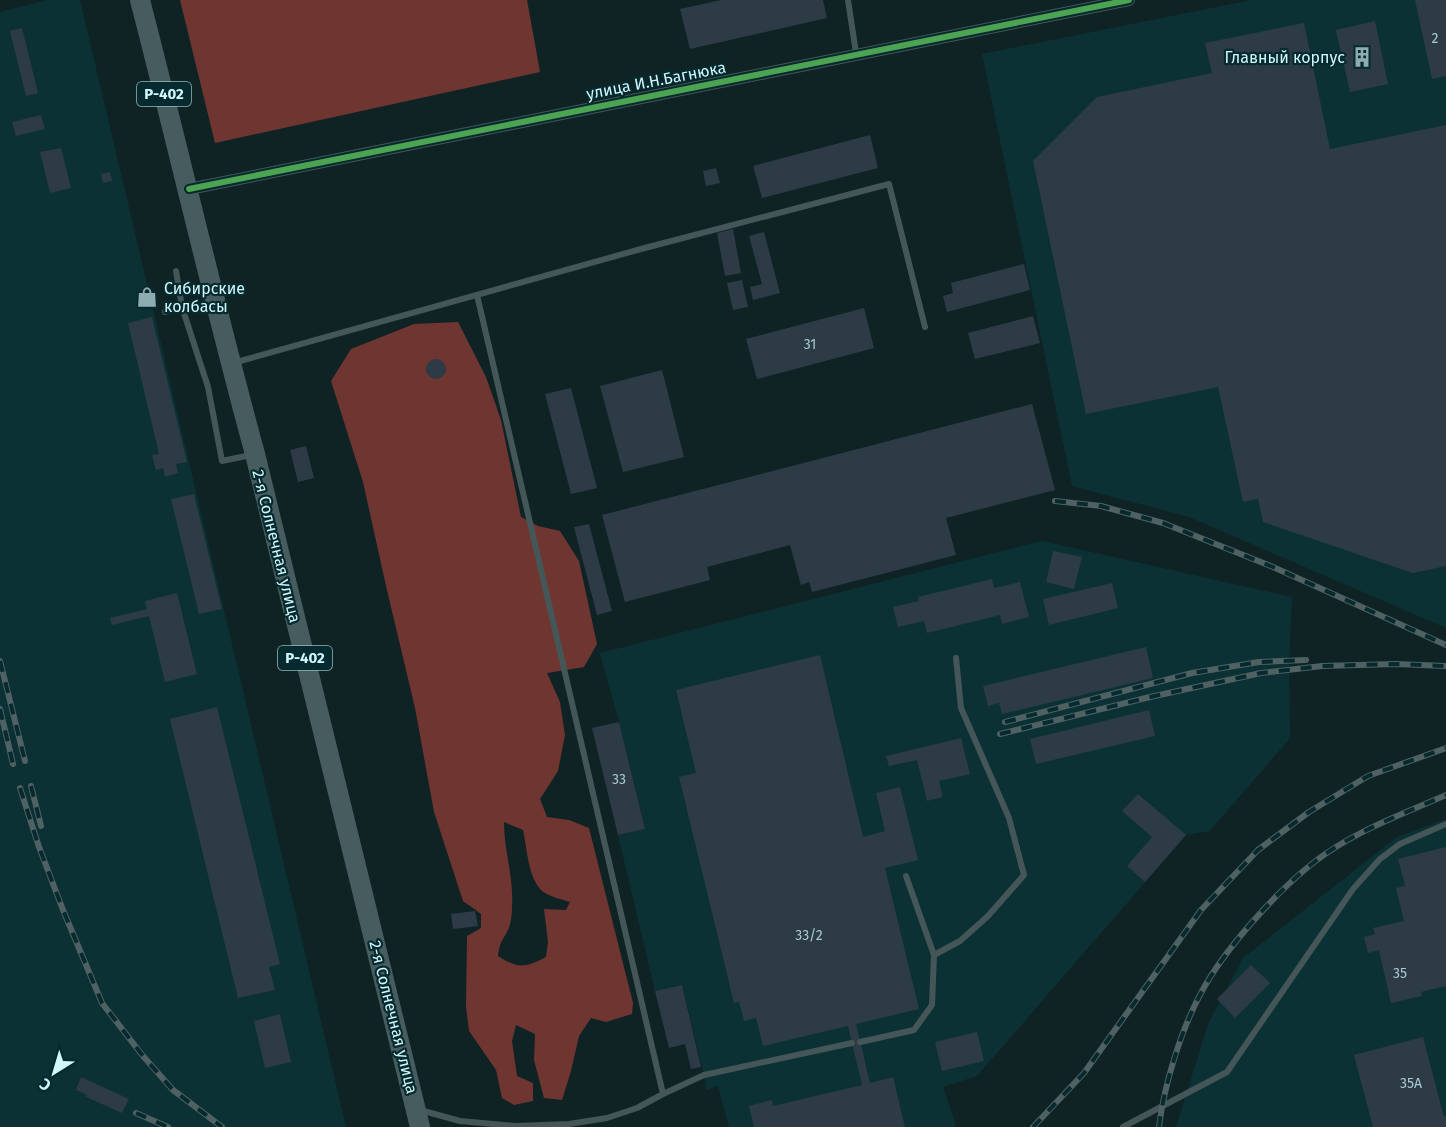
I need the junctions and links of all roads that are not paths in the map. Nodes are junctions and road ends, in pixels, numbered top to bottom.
1 (140, 0) edge
2 (848, 0) edge
3 (1129, 0) edge
4 (856, 53) junction
5 (189, 189) junction
6 (176, 271) dead end
7 (477, 295) junction
8 (182, 307) junction
9 (165, 312) dead end
10 (925, 327) dead end
11 (230, 364) junction
12 (255, 454) junction
13 (956, 658) dead end
14 (1446, 824) edge
15 (906, 876) dead end
16 (934, 955) junction
17 (860, 1042) dead end
18 (852, 1043) dead end
19 (663, 1094) junction
20 (418, 1118) edge
21 (1123, 1127) edge

1 - 5 main road, 2-я Солнечная улица / Р-402
2 - 4 lane
3 - 4 street, улица И.Н.Багнюка
4 - 5 street, улица И.Н.Багнюка
5 - 11 main road, 2-я Солнечная улица / Р-402
6 - 8 lane
7 - 10 lane
7 - 11 lane
7 - 19 lane
8 - 9 lane
8 - 12 lane
11 - 12 main road, 2-я Солнечная улица / Р-402
12 - 20 main road, 2-я Солнечная улица / Р-402
13 - 16 lane
14 - 21 lane
15 - 16 lane
16 - 17 lane
18 - 19 lane
19 - 20 lane

